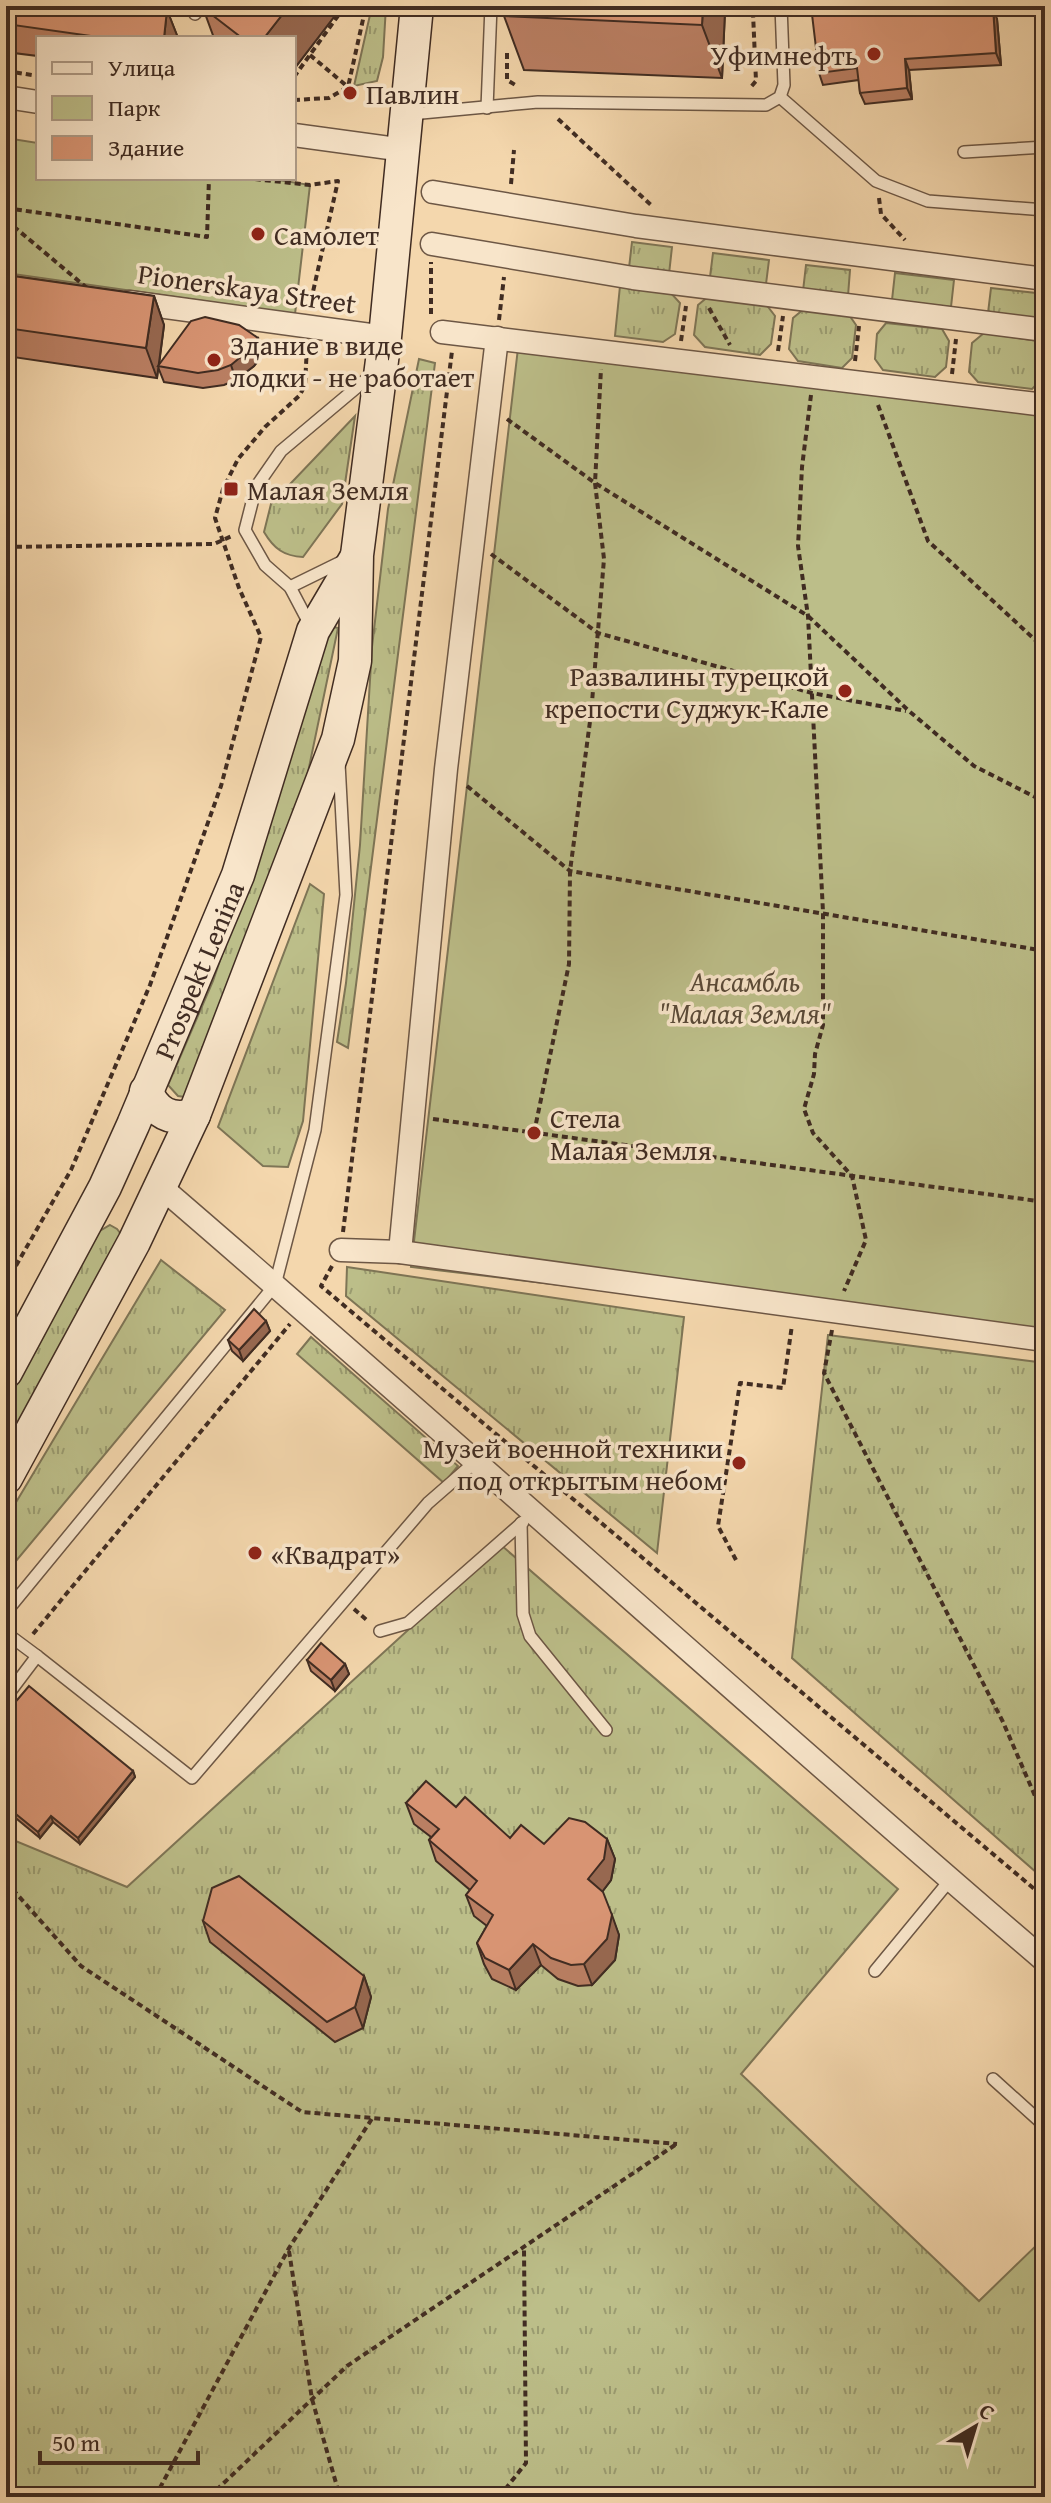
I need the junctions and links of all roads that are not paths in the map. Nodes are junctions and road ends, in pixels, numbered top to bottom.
1 (417, 6) edge
2 (491, 6) edge
3 (781, 6) edge
4 (6, 97) edge
5 (780, 97) junction
6 (36, 102) edge
7 (487, 108) junction
8 (407, 114) junction
9 (296, 135) edge
10 (1045, 147) edge
11 (404, 150) junction
12 (964, 152) dead end
13 (433, 192) dead end
14 (1045, 210) edge
15 (432, 244) dead end
16 (1045, 279) edge
17 (98, 298) edge
18 (1045, 330) edge
19 (448, 332) road end
20 (497, 338) junction
21 (383, 351) junction
22 (1045, 405) edge
23 (357, 555) junction
24 (290, 587) junction
25 (313, 631) junction
26 (338, 739) junction
27 (146, 1091) junction
28 (194, 1115) junction
29 (133, 1125) junction
30 (105, 1187) junction
31 (161, 1187) junction
32 (87, 1221) junction
33 (134, 1242) junction
34 (341, 1250) road end
35 (400, 1252) junction
36 (275, 1285) junction
37 (1045, 1340) edge
38 (6, 1372) edge
39 (475, 1462) junction
40 (6, 1478) edge
41 (528, 1519) junction
42 (6, 1612) edge
43 (380, 1631) dead end
44 (6, 1633) edge
45 (37, 1656) junction
46 (6, 1697) edge
47 (606, 1730) dead end
48 (950, 1880) junction
49 (1045, 1961) edge
50 (875, 1971) dead end
51 (993, 2079) dead end
52 (1045, 2126) edge

1 - 8 street, Prospekt Lenina
2 - 7 lane
3 - 5 lane
4 - 6 street
5 - 7 lane
5 - 14 lane
7 - 8 lane
8 - 11 street, Prospekt Lenina
9 - 11 street
10 - 12 lane
11 - 21 street, Prospekt Lenina
13 - 16 street
15 - 18 street
17 - 21 street, Pionerskaya Street
19 - 20 street
20 - 22 street
20 - 35 street
21 - 23 street, Prospekt Lenina
21 - 24 lane
23 - 24 lane
23 - 25 street, Prospekt Lenina
23 - 26 street, Prospekt Lenina
24 - 25 lane
25 - 27 street, Prospekt Lenina
26 - 28 street, Prospekt Lenina
26 - 36 lane, Prospekt Lenina
27 - 28 street
27 - 29 street, Prospekt Lenina
28 - 31 street, Prospekt Lenina
29 - 30 street, Prospekt Lenina
29 - 31 street
30 - 31 street
30 - 32 street, Prospekt Lenina
31 - 33 street, Prospekt Lenina
31 - 36 street
32 - 33 street
32 - 38 street, Prospekt Lenina
33 - 40 street, Prospekt Lenina
34 - 35 street
35 - 37 street
36 - 39 street
36 - 42 lane
39 - 41 street
39 - 45 lane
41 - 43 lane
41 - 47 lane
41 - 48 street
44 - 45 lane
45 - 46 lane
48 - 49 street
48 - 50 lane
51 - 52 lane

